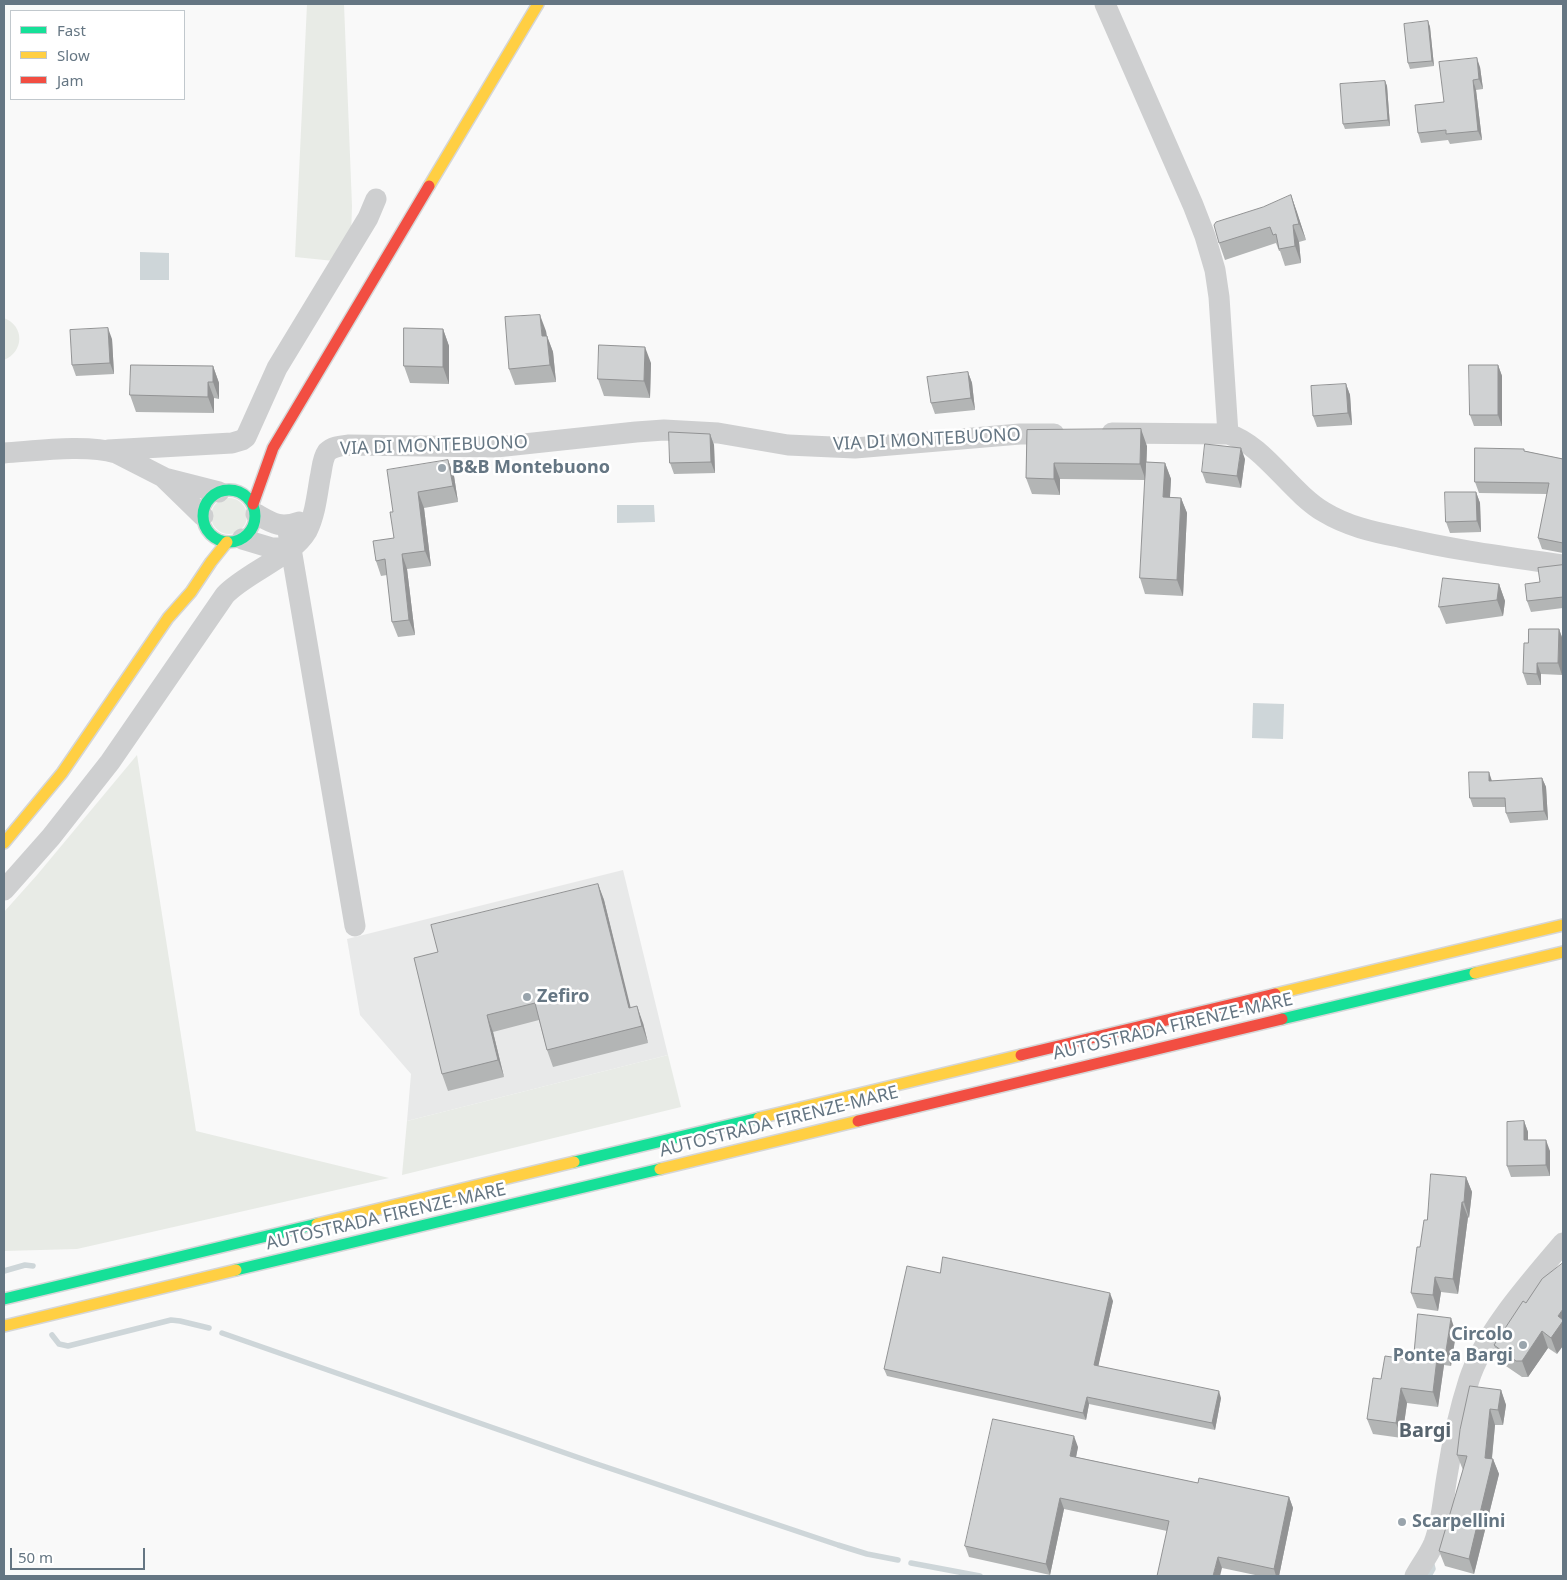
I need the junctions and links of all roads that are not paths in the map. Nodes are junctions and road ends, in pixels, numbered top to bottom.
1 (538, 4) edge
2 (1106, 4) edge
3 (376, 199) dead end
4 (1228, 434) junction
5 (273, 448) junction
6 (108, 450) junction
7 (4, 453) edge
8 (254, 465) dead end
9 (241, 477) dead end
10 (163, 478) junction
11 (224, 491) junction
12 (254, 509) junction
13 (313, 516) junction
14 (205, 522) junction
15 (287, 525) junction
16 (242, 542) junction
17 (200, 545) dead end
18 (290, 548) junction
19 (1563, 565) edge
20 (255, 572) junction
21 (183, 584) dead end
22 (168, 618) junction
23 (4, 843) edge
24 (4, 890) edge
25 (1563, 925) edge
26 (355, 926) dead end
27 (1563, 952) edge
28 (1563, 1243) edge
29 (1563, 1269) edge
30 (4, 1299) edge
31 (1511, 1308) junction
32 (4, 1326) edge
33 (1415, 1576) edge

1 - 5 main road
2 - 4 street
3 - 6 street
4 - 13 street, VIA DI MONTEBUONO
4 - 19 street, VIA DI MONTEBUONO
5 - 8 main road
5 - 12 main road
6 - 7 street
6 - 10 street
9 - 11 main road
10 - 11 street
10 - 14 street
11 - 12 main road
11 - 14 main road
12 - 15 street
12 - 16 main road
13 - 15 street
13 - 18 street, VIA DI MONTEBUONO
14 - 16 main road
14 - 17 main road
15 - 18 street
16 - 18 street
16 - 20 street
16 - 22 main road
18 - 20 street, VIA DI MONTEBUONO
18 - 26 street
20 - 24 street, VIA DI MONTEBUONO
21 - 22 main road
22 - 23 main road
25 - 30 main road, AUTOSTRADA FIRENZE-MARE
27 - 32 main road, AUTOSTRADA FIRENZE-MARE
28 - 31 street
29 - 31 street
31 - 33 street

